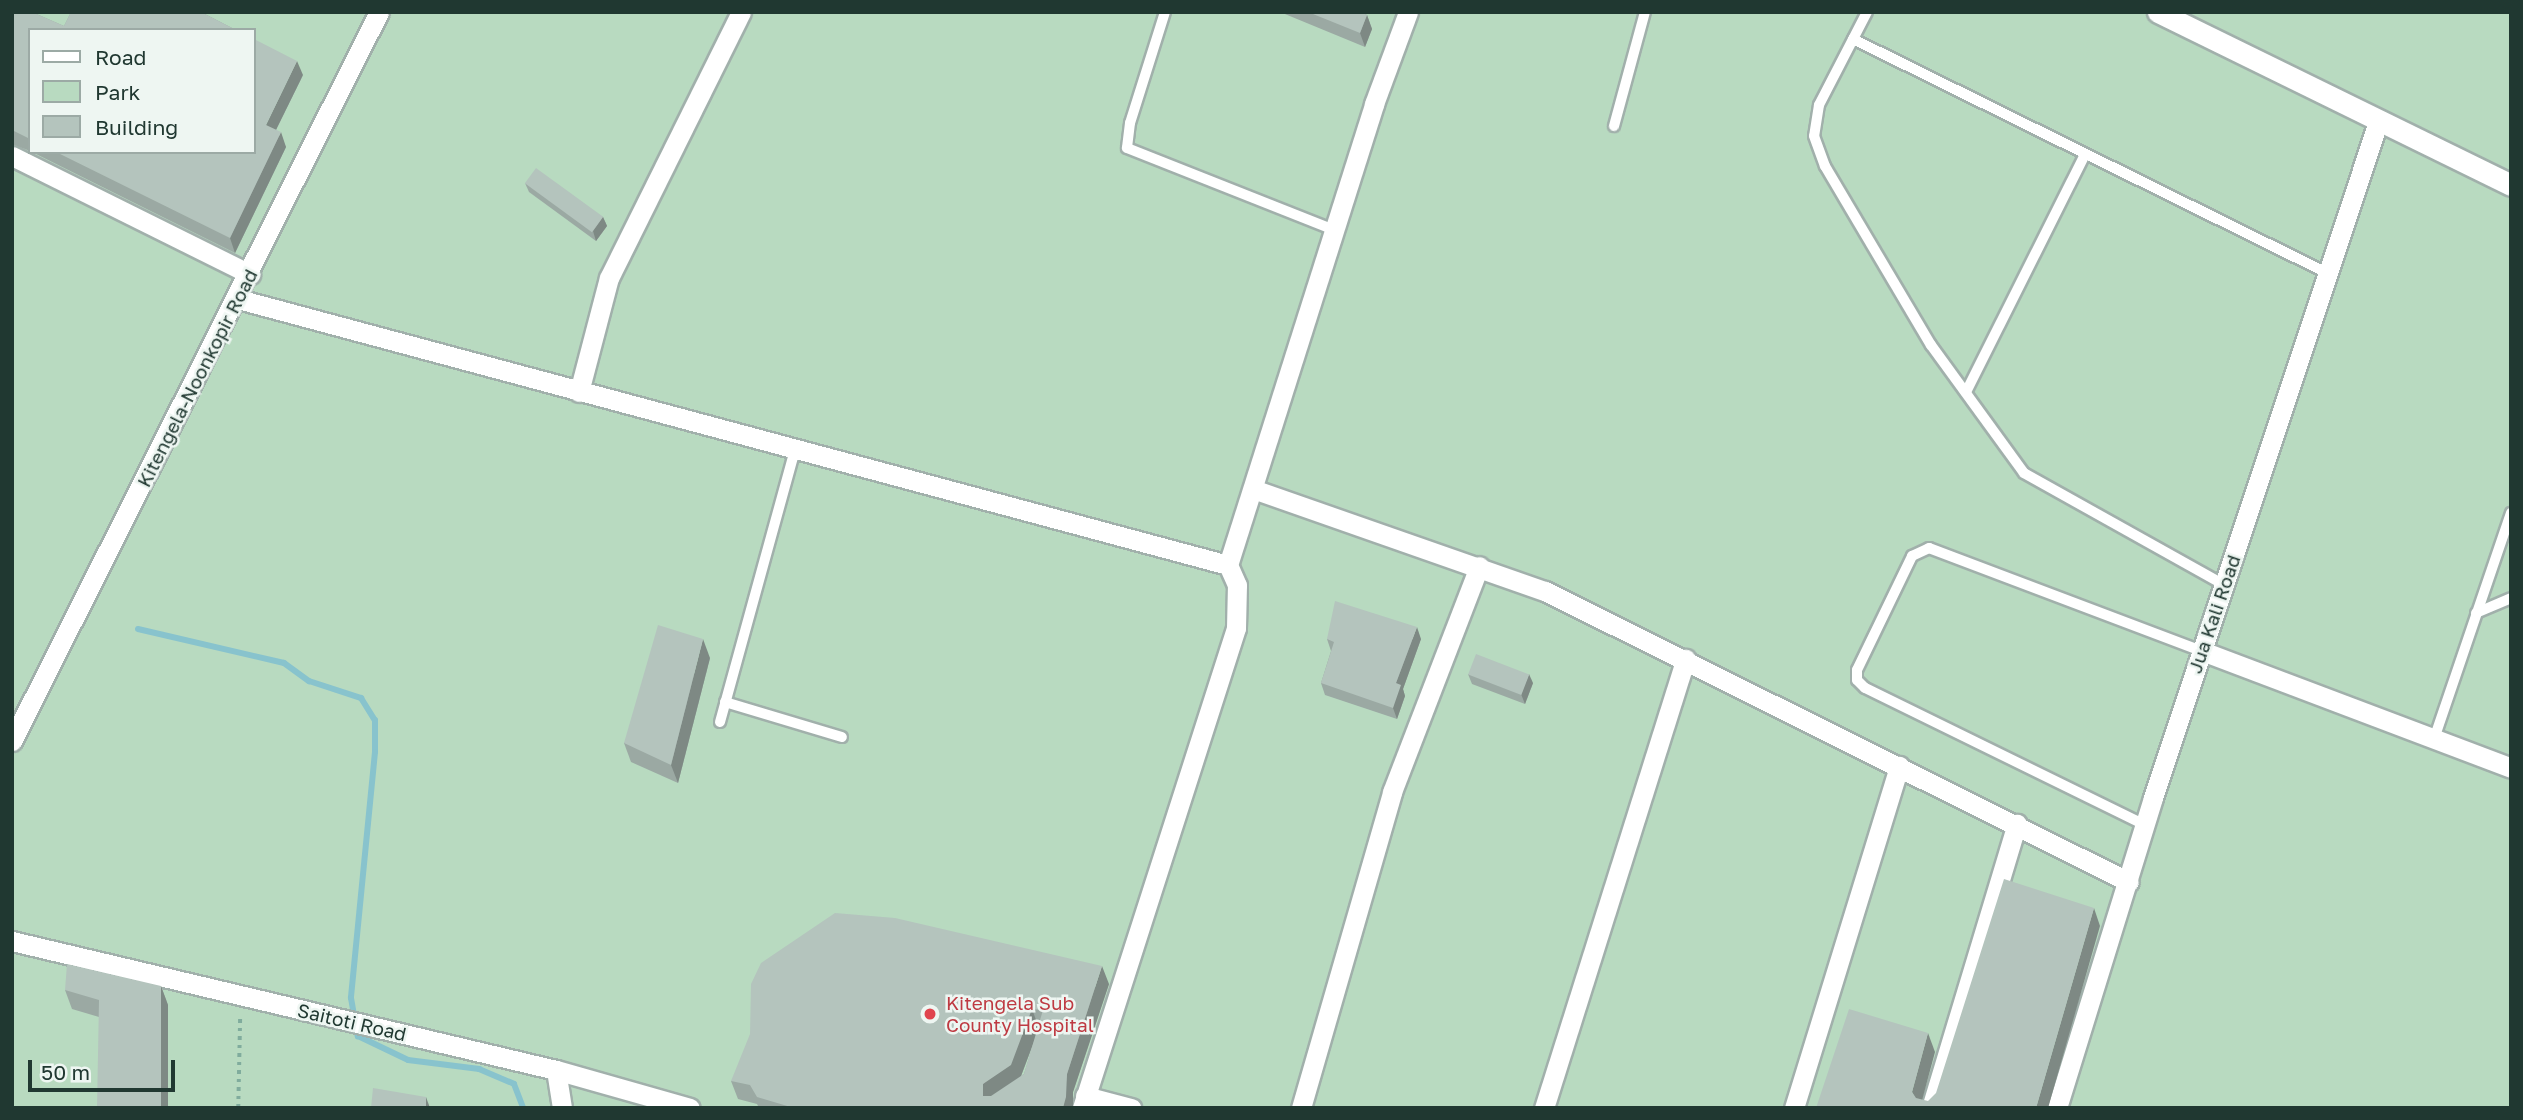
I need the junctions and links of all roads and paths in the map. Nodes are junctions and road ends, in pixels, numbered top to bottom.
1 (379, 12) edge
2 (741, 12) edge
3 (1164, 12) edge
4 (1408, 12) edge
5 (1645, 12) edge
6 (1867, 12) edge
7 (2158, 12) edge
8 (1853, 39) junction
9 (2378, 122) junction
10 (1614, 126) dead end
11 (2085, 154) junction
12 (12, 156) edge
13 (2511, 186) edge
14 (1334, 230) junction
15 (2327, 273) junction
16 (250, 274) junction
17 (238, 299) junction
18 (579, 392) junction
19 (1966, 393) junction
20 (795, 450) junction
21 (1253, 489) junction
22 (2511, 513) edge
23 (1228, 565) junction
24 (1479, 566) junction
25 (2224, 585) junction
26 (2511, 598) edge
27 (2476, 613) junction
28 (2202, 651) junction
29 (1686, 659) junction
30 (725, 702) junction
31 (720, 722) dead end
32 (842, 737) dead end
33 (2434, 739) junction
34 (12, 741) edge
35 (1899, 766) junction
36 (2511, 768) edge
37 (2017, 824) junction
38 (2145, 825) junction
39 (2129, 882) junction
40 (12, 941) edge
41 (241, 995) junction
42 (556, 1070) junction
43 (1083, 1102) edge
44 (238, 1108) edge
45 (562, 1108) edge
46 (690, 1108) edge
47 (1131, 1108) edge
48 (1301, 1108) edge
49 (1544, 1108) edge
50 (1794, 1108) edge
51 (1931, 1108) edge
52 (2057, 1108) edge

1 - 16 street, Kitengela-Noonkopir Road
2 - 18 street
3 - 14 lane
4 - 14 street
5 - 10 lane
6 - 8 lane
7 - 9 street
8 - 11 lane
8 - 19 lane
9 - 13 street
9 - 15 street, Jua Kali Road
11 - 15 lane
11 - 19 lane
12 - 16 street
14 - 21 street
15 - 25 street, Jua Kali Road
16 - 17 street, Kitengela-Noonkopir Road
17 - 18 street
17 - 34 street, Kitengela-Noonkopir Road
18 - 20 street
19 - 25 lane
20 - 23 street
20 - 30 lane
21 - 23 street
21 - 24 street
22 - 27 lane
23 - 43 street
24 - 29 street
24 - 48 street
25 - 28 street, Jua Kali Road
26 - 27 lane
27 - 33 lane
28 - 33 street
28 - 38 street, Jua Kali Road
28 - 38 lane
29 - 35 street
29 - 49 street
30 - 31 lane
30 - 32 lane
33 - 36 street
35 - 37 street
35 - 50 street
37 - 39 street
37 - 51 street
38 - 39 street, Jua Kali Road
39 - 52 street, Jua Kali Road
40 - 41 street, Saitoti Road
41 - 42 street, Saitoti Road
41 - 44 path
42 - 45 street
42 - 46 street, Saitoti Road
43 - 47 street

